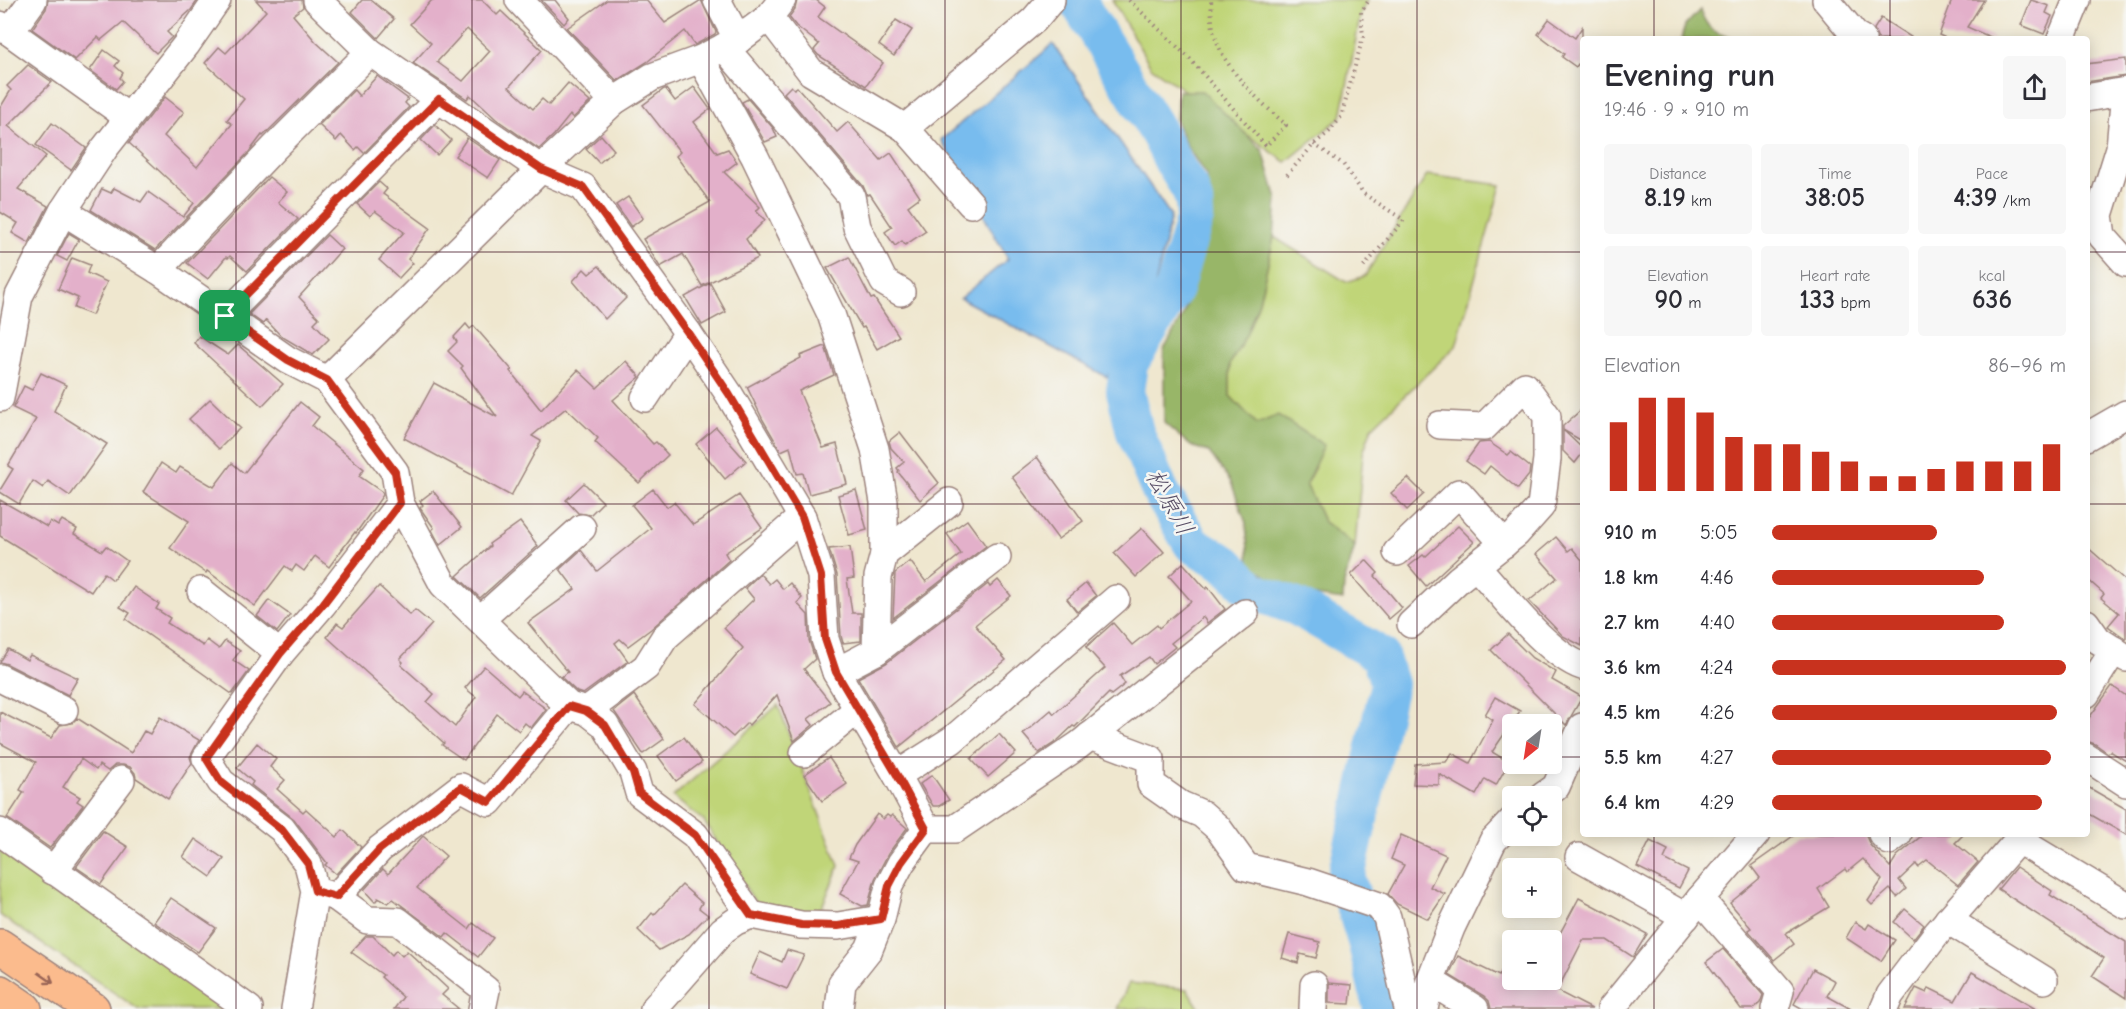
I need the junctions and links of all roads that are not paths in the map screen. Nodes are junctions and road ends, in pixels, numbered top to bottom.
1 (33, 0) edge
2 (317, 0) edge
3 (519, 0) edge
4 (717, 0) edge
5 (1826, 0) edge
6 (2077, 0) edge
7 (215, 1) edge
8 (1038, 7) edge
9 (776, 9) edge
10 (5, 28) edge
11 (1857, 36) edge
12 (2062, 36) edge
13 (721, 49) junction
14 (370, 52) junction
15 (2126, 92) edge
16 (2090, 97) edge
17 (439, 99) junction
18 (614, 101) junction
19 (129, 117) junction
20 (905, 128) junction
21 (541, 169) junction
22 (971, 204) dead end
23 (63, 211) junction
24 (2126, 263) edge
25 (158, 270) junction
26 (900, 292) dead end
27 (225, 316) junction
28 (688, 333) junction
29 (327, 380) junction
30 (0, 398) edge
31 (645, 398) dead end
32 (2126, 414) edge
33 (1440, 425) dead end
34 (2090, 435) edge
35 (949, 502) dead end
36 (400, 503) junction
37 (802, 517) junction
38 (582, 528) dead end
39 (1504, 544) junction
40 (1397, 552) dead end
41 (884, 554) junction
42 (997, 557) dead end
43 (1476, 566) junction
44 (201, 591) dead end
45 (1116, 599) dead end
46 (1245, 613) dead end
47 (481, 619) junction
48 (1411, 624) dead end
49 (2090, 628) edge
50 (876, 651) junction
51 (280, 654) junction
52 (2120, 654) edge
53 (1580, 665) edge
54 (836, 672) junction
55 (0, 678) edge
56 (2090, 689) edge
57 (578, 709) junction
58 (64, 710) dead end
59 (857, 710) junction
60 (1580, 732) edge
61 (1090, 736) junction
62 (804, 753) dead end
63 (2090, 760) edge
64 (897, 775) junction
65 (121, 780) dead end
66 (2126, 783) edge
67 (1556, 786) edge
68 (926, 829) junction
69 (0, 832) edge
70 (1502, 832) edge
71 (1753, 837) edge
72 (2018, 837) edge
73 (1579, 857) dead end
74 (53, 871) junction
75 (326, 894) junction
76 (2126, 905) edge
77 (1693, 908) junction
78 (751, 915) junction
79 (881, 919) junction
80 (1948, 920) junction
81 (0, 946) edge
82 (2044, 980) dead end
83 (1430, 981) junction
84 (0, 992) edge
85 (25, 1009) edge
86 (93, 1009) edge
87 (249, 1009) edge
88 (295, 1009) edge
89 (482, 1009) edge
90 (654, 1009) edge
91 (839, 1009) edge
92 (1408, 1009) edge
93 (1424, 1009) edge
94 (1475, 1009) edge
95 (1611, 1009) edge
96 (1775, 1009) edge
97 (1884, 1009) edge

1 - 10 street
2 - 14 street
3 - 18 street
4 - 13 street
5 - 11 street
6 - 12 street
7 - 19 street
8 - 20 street
9 - 13 street
9 - 20 street
10 - 19 street
13 - 18 street
13 - 26 street
13 - 41 street
14 - 17 street
14 - 25 street
15 - 16 street
15 - 24 street
17 - 21 street
17 - 27 street
18 - 21 street
19 - 23 street
20 - 22 street
21 - 28 street
21 - 29 street
23 - 25 street
23 - 30 street
25 - 27 street
27 - 29 street
28 - 31 street
28 - 37 street
29 - 36 street
32 - 34 street
33 - 39 street
35 - 41 street
36 - 47 street
36 - 51 street
37 - 54 street
37 - 57 street
38 - 47 street
39 - 40 street
39 - 43 street
41 - 50 street
42 - 50 street
43 - 48 street
43 - 53 street
44 - 51 street
45 - 64 street
46 - 61 street
47 - 57 street
49 - 52 street
50 - 54 street
51 - 75 street
52 - 56 street
54 - 59 street
55 - 58 street
57 - 75 street
57 - 78 street
59 - 62 street
59 - 64 street
60 - 67 street
61 - 68 street
61 - 92 street
63 - 66 street
64 - 68 street
65 - 74 street
68 - 79 street
69 - 74 street
70 - 83 street
71 - 77 street
72 - 76 street
72 - 80 street
73 - 77 street
74 - 87 street
75 - 88 street
75 - 89 street
77 - 95 street
77 - 96 street
78 - 79 street
78 - 90 street
79 - 91 street
80 - 82 street
80 - 97 street
81 -> 86 highway
83 - 93 street
83 - 94 street
84 - 85 highway

